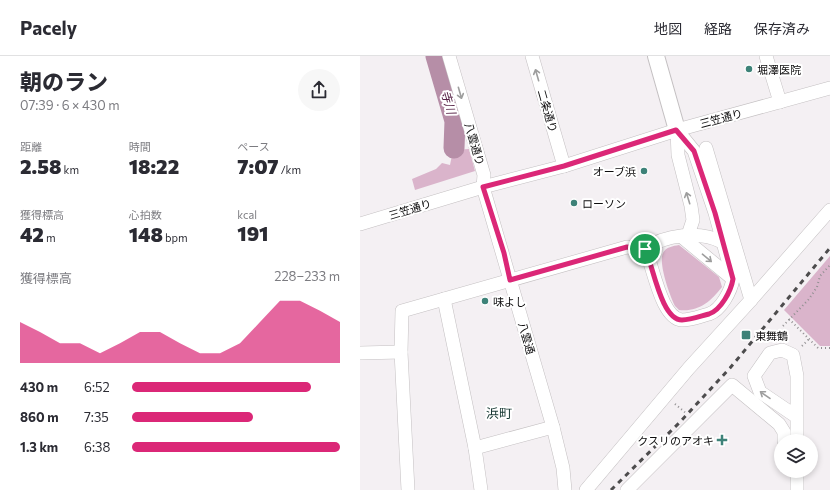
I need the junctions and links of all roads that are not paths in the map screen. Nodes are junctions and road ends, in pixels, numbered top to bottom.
1 (449, 56) edge
2 (532, 56) edge
3 (656, 56) edge
4 (766, 56) edge
5 (830, 88) edge
6 (780, 102) junction
7 (676, 130) junction
8 (706, 148) dead end
9 (564, 166) junction
10 (483, 187) junction
11 (830, 210) edge
12 (360, 224) edge
13 (685, 236) junction
14 (722, 242) junction
15 (645, 249) junction
16 (733, 279) junction
17 (510, 280) junction
18 (444, 299) junction
19 (751, 300) junction
20 (401, 352) junction
21 (360, 353) edge
22 (797, 418) junction
23 (553, 427) junction
24 (784, 434) edge
25 (797, 434) edge
26 (475, 448) junction
27 (797, 478) edge
28 (408, 490) edge
29 (481, 490) edge
30 (565, 490) edge
31 (586, 490) edge
32 (627, 490) edge
33 (797, 490) edge

1 -> 10 street, 八雲通り
9 -> 2 street, 二条通り
3 - 7 main road
4 - 6 street
5 - 6 street, 三笠通り
6 - 7 street, 三笠通り
7 - 9 street, 三笠通り
13 -> 7 street
7 - 14 street
8 - 19 street
9 - 10 street, 三笠通り
10 - 12 street, 三笠通り
10 - 17 street, 八雲通
11 - 19 street
13 - 14 street
13 - 15 street
13 -> 16 street
14 - 16 street
15 - 16 street
15 - 17 street
17 - 18 street
17 - 23 street, 八雲通
18 - 20 street
18 - 26 street
19 - 31 street
20 - 21 street
20 - 28 street
22 -> 22 street
22 - 25 street
23 - 26 street
23 - 30 street, 八雲通
24 - 32 street
26 - 29 street
27 - 33 street

